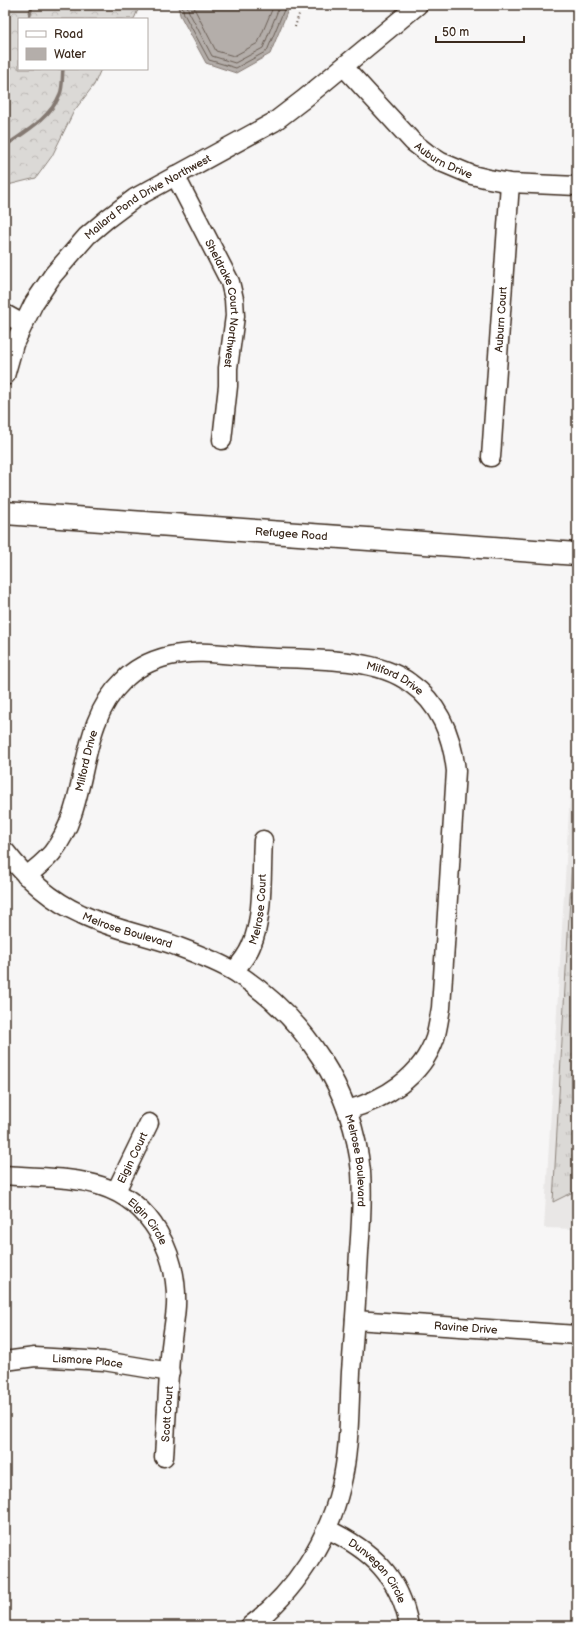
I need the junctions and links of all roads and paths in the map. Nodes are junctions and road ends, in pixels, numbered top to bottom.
1 (302, 5) edge
2 (418, 5) edge
3 (295, 27) dead end
4 (344, 67) junction
5 (176, 175) junction
6 (510, 182) junction
7 (577, 186) edge
8 (5, 314) edge
9 (23, 324) junction
10 (5, 376) edge
11 (222, 440) dead end
12 (490, 457) dead end
13 (5, 513) edge
14 (577, 554) edge
15 (263, 840) dead end
16 (5, 850) edge
17 (26, 876) junction
18 (577, 901) edge
19 (577, 921) edge
20 (234, 972) junction
21 (347, 1110) junction
22 (149, 1123) dead end
23 (5, 1176) edge
24 (116, 1191) junction
25 (355, 1320) junction
26 (577, 1335) edge
27 (5, 1360) edge
28 (170, 1372) junction
29 (164, 1457) dead end
30 (327, 1530) junction
31 (250, 1626) edge
32 (409, 1626) edge

1 - 3 path
2 - 4 street, Mallard Pond Drive Northwest
4 - 5 street, Mallard Pond Drive Northwest
4 - 6 street, Auburn Drive
5 - 9 street, Mallard Pond Drive Northwest
5 - 11 street, Sheldrake Court Northwest
6 - 7 street, Auburn Drive
6 - 12 street, Auburn Court
8 - 9 street
9 - 10 street, Mallard Pond Drive Northwest
13 - 14 main road, Refugee Road
15 - 20 street, Melrose Court
16 - 17 street, Melrose Boulevard
17 - 20 street, Melrose Boulevard
17 - 21 street, Milford Drive
18 - 19 path
20 - 21 street, Melrose Boulevard
21 - 25 street, Melrose Boulevard
22 - 24 street, Elgin Court
23 - 24 street, Elgin Circle
24 - 28 street, Elgin Circle
25 - 26 street, Ravine Drive
25 - 30 street, Melrose Boulevard
27 - 28 street, Lismore Place
28 - 29 street, Scott Court
30 - 31 street, Melrose Boulevard
30 - 32 street, Dunvegan Circle

